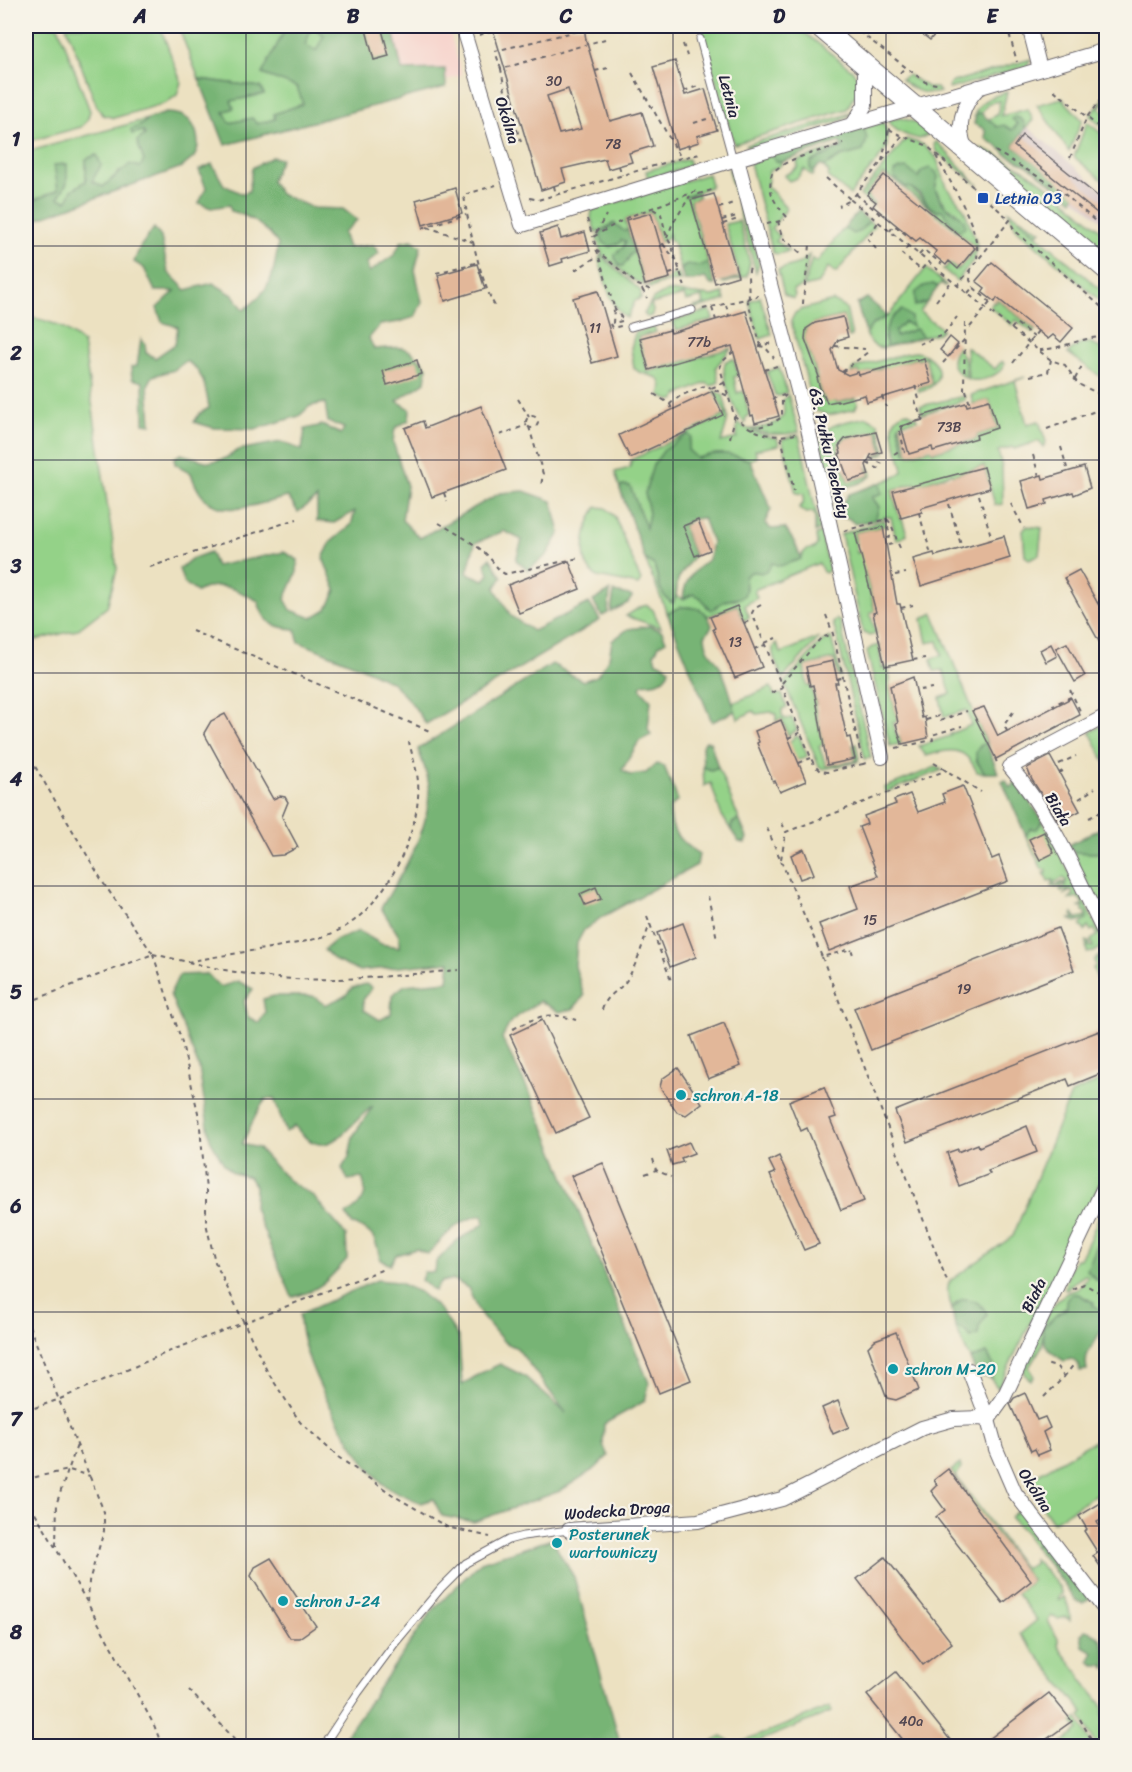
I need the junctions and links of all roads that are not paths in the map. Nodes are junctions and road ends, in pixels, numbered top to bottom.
1 (462, 26) edge
2 (819, 26) edge
3 (1029, 26) edge
4 (700, 39) dead end
5 (1107, 50) edge
6 (865, 64) junction
7 (1040, 69) junction
8 (979, 87) junction
9 (916, 107) junction
10 (854, 123) junction
11 (965, 148) junction
12 (735, 159) junction
13 (1107, 269) edge
14 (692, 310) road end
15 (631, 327) dead end
16 (1107, 716) edge
17 (881, 754) road end
18 (1107, 936) edge
19 (1107, 1183) edge
20 (969, 1370) dead end
21 (988, 1420) junction
22 (569, 1530) joint
23 (1107, 1611) edge
24 (323, 1746) edge

1 - 12 street, Okólna
2 - 6 main road
3 - 7 street
4 - 12 lane, Letnia
5 - 7 street
6 - 9 main road
6 - 10 street
7 - 8 street
8 - 9 street
8 - 11 street
9 - 10 street
9 - 11 main road
10 - 12 street
11 - 13 main road
12 - 17 street, 63. Pułku Piechoty
14 - 15 lane
16 - 18 street, Biała
19 - 21 street, Biała
20 - 21 street, Okólna
21 - 22 street, Wodecka Droga
21 - 23 street, Okólna
22 - 24 lane, Wodecka Droga

